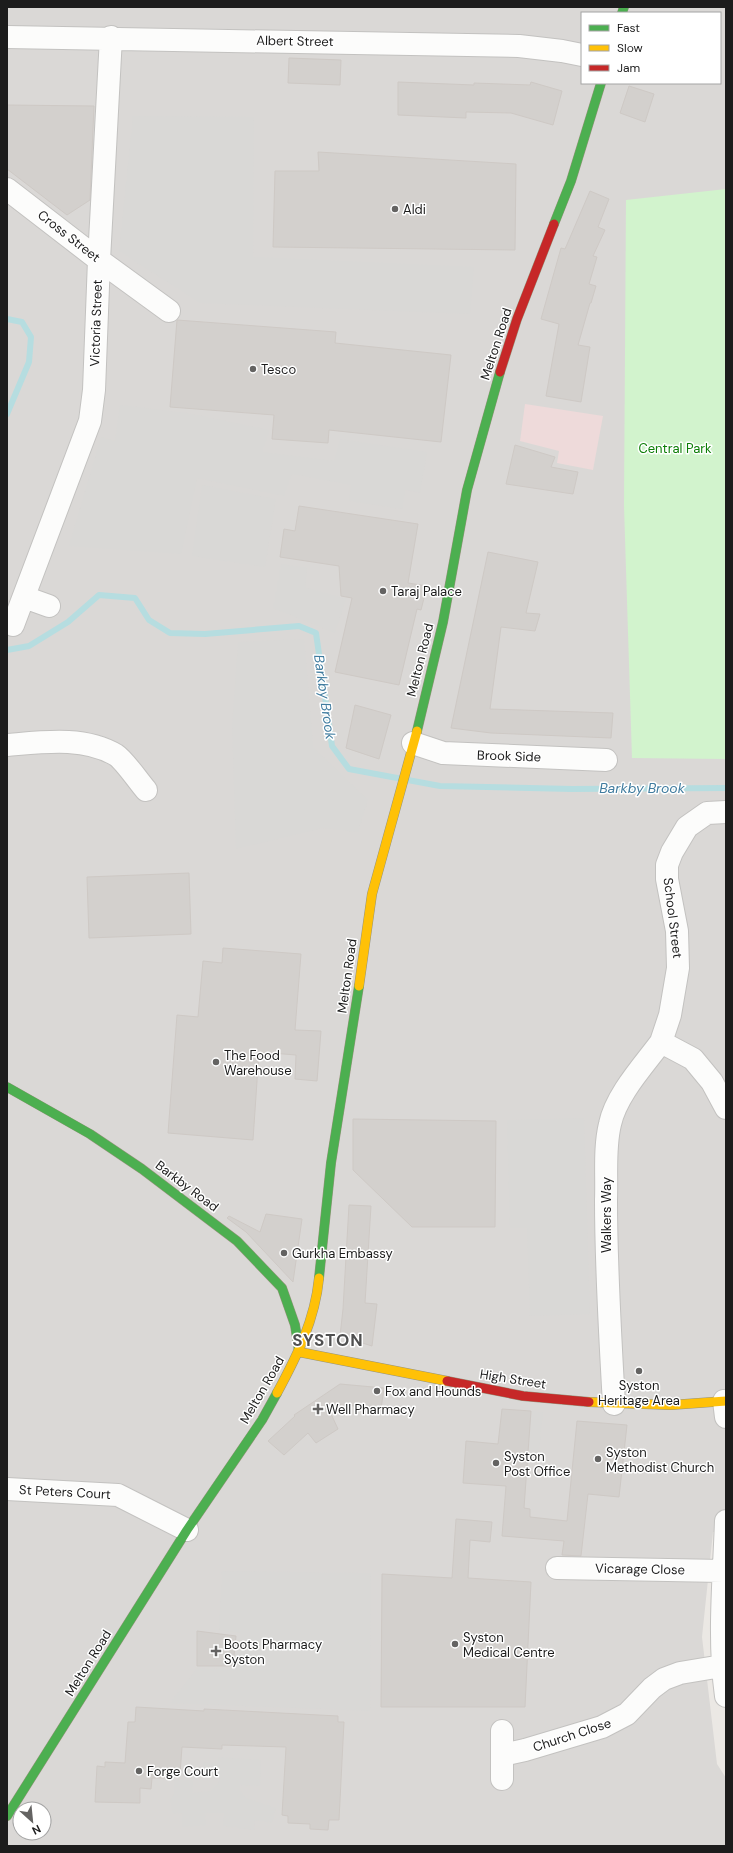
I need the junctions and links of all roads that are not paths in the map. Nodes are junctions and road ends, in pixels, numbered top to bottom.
1 (7, 37) edge
2 (111, 37) junction
3 (581, 55) edge
4 (600, 84) edge
5 (7, 189) edge
6 (99, 260) junction
7 (170, 311) dead end
8 (24, 597) junction
9 (48, 606) dead end
10 (13, 625) dead end
11 (7, 745) edge
12 (411, 751) junction
13 (606, 760) dead end
14 (146, 790) dead end
15 (726, 812) edge
16 (661, 1042) junction
17 (7, 1086) edge
18 (726, 1108) edge
19 (299, 1352) junction
20 (614, 1404) junction
21 (725, 1407) edge
22 (7, 1488) edge
23 (726, 1521) edge
24 (187, 1530) junction
25 (557, 1568) dead end
26 (723, 1571) junction
27 (722, 1666) junction
28 (726, 1696) edge
29 (502, 1731) dead end
30 (502, 1755) junction
31 (502, 1779) dead end
32 (13, 1796) edge
33 (7, 1816) edge

1 - 2 street, Albert Street
2 - 3 street, Albert Street
2 - 6 street, Victoria Street
4 - 12 street, Melton Road
5 - 6 street, Cross Street
6 - 7 street, Cross Street
6 - 8 street, Victoria Street
8 - 9 street
8 - 10 street, Victoria Street
11 - 14 street
12 - 13 street, Brook Side
12 - 19 street, Melton Road
15 - 16 street, School Street
16 - 18 street
16 - 20 street, Walkers Way
17 - 19 street, Barkby Road
19 - 20 street, High Street
19 - 24 street, Melton Road
20 - 21 street, High Street
22 - 24 street, St Peters Court
23 - 26 street
24 - 32 street, Melton Road
25 - 26 street, Vicarage Close
26 - 27 street
27 - 28 street
27 - 30 street, Church Close
29 - 30 street
30 - 31 street
32 - 33 street, Melton Road

